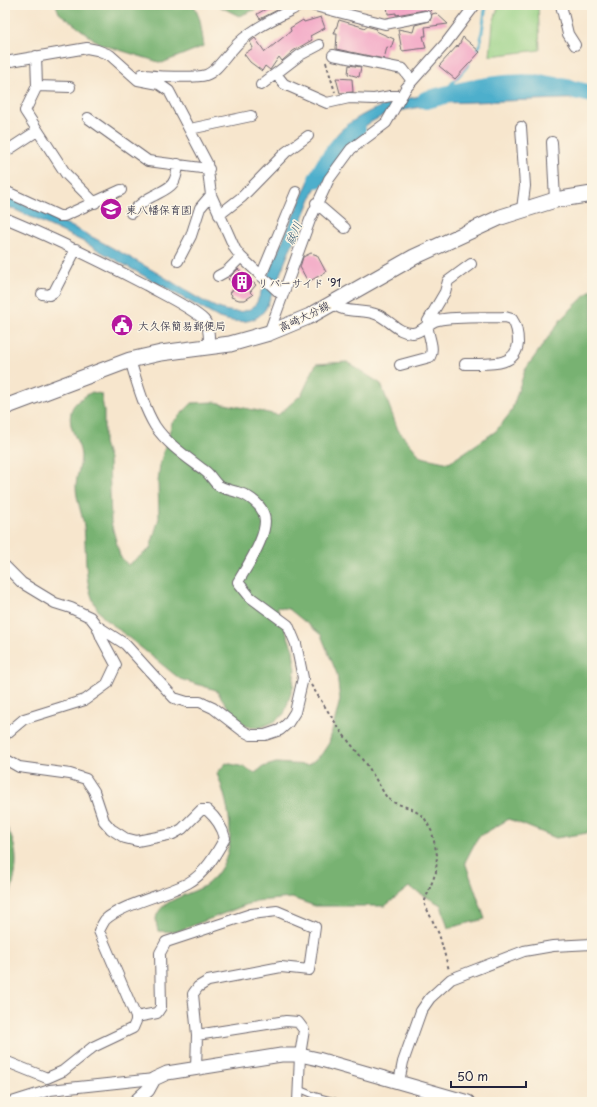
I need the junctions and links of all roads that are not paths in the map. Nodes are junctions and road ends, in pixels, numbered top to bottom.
1 (301, 5) edge
2 (311, 5) edge
3 (476, 5) edge
4 (561, 5) edge
5 (426, 16) dead end
6 (319, 44) road end
7 (576, 45) dead end
8 (333, 55) dead end
9 (36, 56) junction
10 (5, 62) edge
11 (121, 63) junction
12 (276, 74) junction
13 (412, 81) junction
14 (261, 85) dead end
15 (37, 86) junction
16 (70, 87) dead end
17 (400, 98) junction
18 (251, 116) dead end
19 (88, 118) dead end
20 (521, 127) dead end
21 (190, 129) junction
22 (37, 131) junction
23 (308, 136) dead end
24 (552, 142) dead end
25 (5, 152) edge
26 (178, 164) junction
27 (209, 169) junction
28 (121, 190) dead end
29 (5, 191) edge
30 (296, 192) dead end
31 (592, 194) edge
32 (211, 195) junction
33 (554, 200) junction
34 (95, 203) junction
35 (316, 203) junction
36 (522, 210) junction
37 (130, 213) dead end
38 (219, 216) junction
39 (5, 218) edge
40 (345, 228) dead end
41 (76, 249) junction
42 (241, 257) junction
43 (178, 261) dead end
44 (472, 264) dead end
45 (218, 276) dead end
46 (263, 278) junction
47 (280, 293) junction
48 (42, 294) dead end
49 (332, 303) junction
50 (426, 326) junction
51 (269, 333) junction
52 (209, 347) junction
53 (130, 360) junction
54 (465, 364) dead end
55 (400, 365) dead end
56 (5, 407) edge
57 (5, 566) edge
58 (97, 626) junction
59 (5, 735) edge
60 (5, 759) edge
61 (592, 944) edge
62 (136, 1017) junction
63 (197, 1035) junction
64 (300, 1055) junction
65 (5, 1061) edge
66 (196, 1068) junction
67 (47, 1078) junction
68 (154, 1079) junction
69 (399, 1082) junction
70 (299, 1089) junction
71 (50, 1090) junction
72 (12, 1102) edge
73 (136, 1102) edge
74 (298, 1102) edge
75 (338, 1102) edge
76 (468, 1102) edge

1 - 11 street
2 - 5 street
3 - 13 street
4 - 7 street
6 - 12 street
8 - 13 street
9 - 10 street
9 - 11 street
9 - 15 street
11 - 21 street
12 - 14 street
12 - 17 street
13 - 17 street
15 - 16 street
15 - 22 street
17 - 35 street
18 - 21 street
19 - 26 street
20 - 36 street
21 - 27 street
22 - 25 street
22 - 34 street
23 - 38 street
24 - 33 street
26 - 27 street
26 - 37 street
27 - 32 street
28 - 34 street
29 - 34 street
30 - 46 street
31 - 33 main road, 高崎大分線
32 - 38 street
32 - 43 street
33 - 36 main road, 高崎大分線
35 - 40 street
35 - 47 street
36 - 49 main road, 高崎大分線
38 - 42 street
39 - 41 street
41 - 48 street
41 - 52 street
42 - 45 street
42 - 46 street
44 - 50 street
46 - 47 street
47 - 51 street
49 - 50 street
49 - 51 main road, 高崎大分線
50 - 54 street
50 - 55 street
51 - 52 main road, 高崎大分線
52 - 53 main road, 高崎大分線
53 - 56 main road, 高崎大分線
53 - 58 street
57 - 58 street
58 - 59 street
60 - 62 street
61 - 69 street
62 - 63 street
62 - 67 street
63 - 64 street
63 - 66 street
64 - 66 street
64 - 69 street
64 - 70 street
65 - 67 street
66 - 68 street
67 - 71 street
68 - 71 street
68 - 73 street
69 - 76 street
70 - 74 street
70 - 75 lane
71 - 72 street

